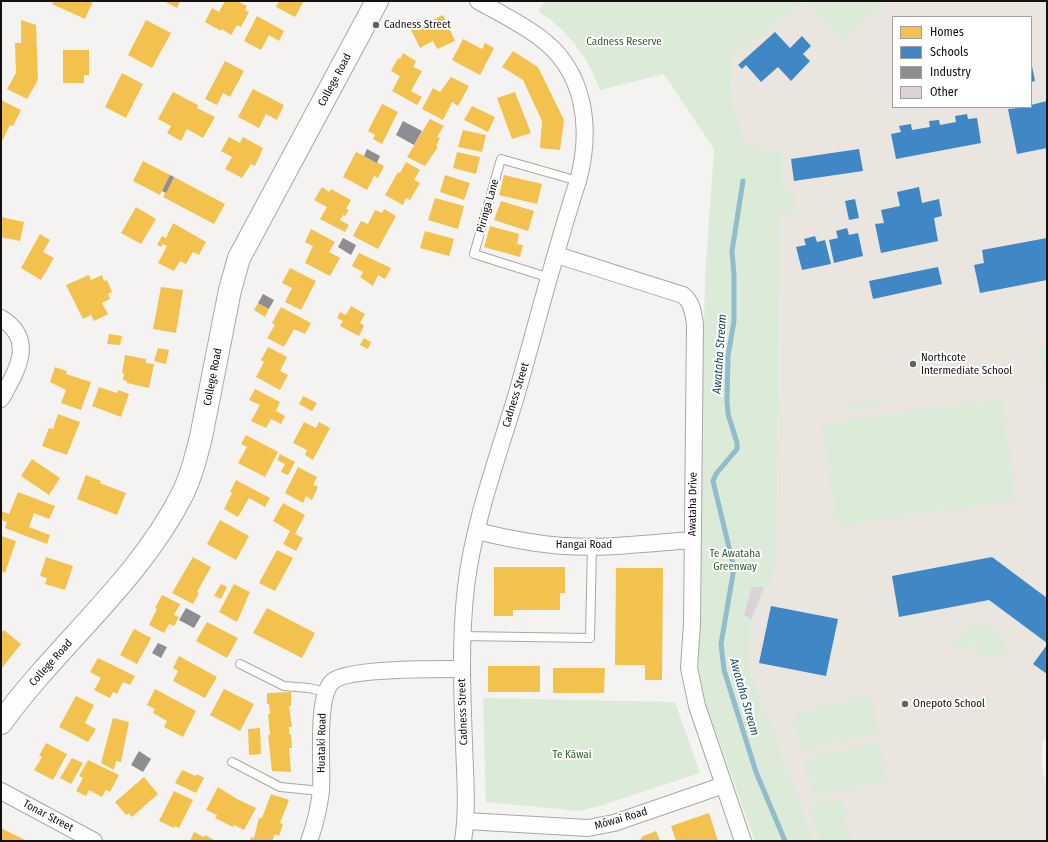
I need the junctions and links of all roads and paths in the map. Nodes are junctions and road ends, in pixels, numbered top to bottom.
1 (377, 1) edge
2 (478, 1) edge
3 (578, 181) junction
4 (557, 255) junction
5 (550, 278) junction
6 (1, 318) edge
7 (1, 399) edge
8 (477, 531) junction
9 (692, 540) junction
10 (592, 546) junction
11 (462, 636) junction
12 (240, 664) dead end
13 (462, 669) junction
14 (325, 692) junction
15 (1, 722) edge
16 (232, 762) dead end
17 (724, 786) junction
18 (1, 791) edge
19 (321, 791) junction
20 (466, 821) junction
21 (589, 835) edge
22 (94, 841) edge
23 (309, 841) edge
24 (463, 841) edge
25 (743, 841) edge

1 - 15 main road, College Road
2 - 3 street, Cadness Street
3 - 4 street, Cadness Street
3 - 5 lane, Piringa Lane
4 - 5 street, Cadness Street
4 - 9 street, Awataha Drive
5 - 8 street, Cadness Street
6 - 7 street
8 - 10 street, Hangai Road
8 - 11 street, Cadness Street
9 - 10 street, Hangai Road
9 - 17 street, Awataha Drive
10 - 11 lane
11 - 13 street, Cadness Street
12 - 14 lane
13 - 14 street
13 - 20 street, Cadness Street
14 - 19 street, Huataki Road
16 - 19 lane
17 - 21 street, Mōwai Road
17 - 25 street, Awataha Drive
18 - 22 street, Tonar Street
19 - 23 street, Huataki Road
20 - 21 street, Mōwai Road
20 - 24 street, Cadness Street

